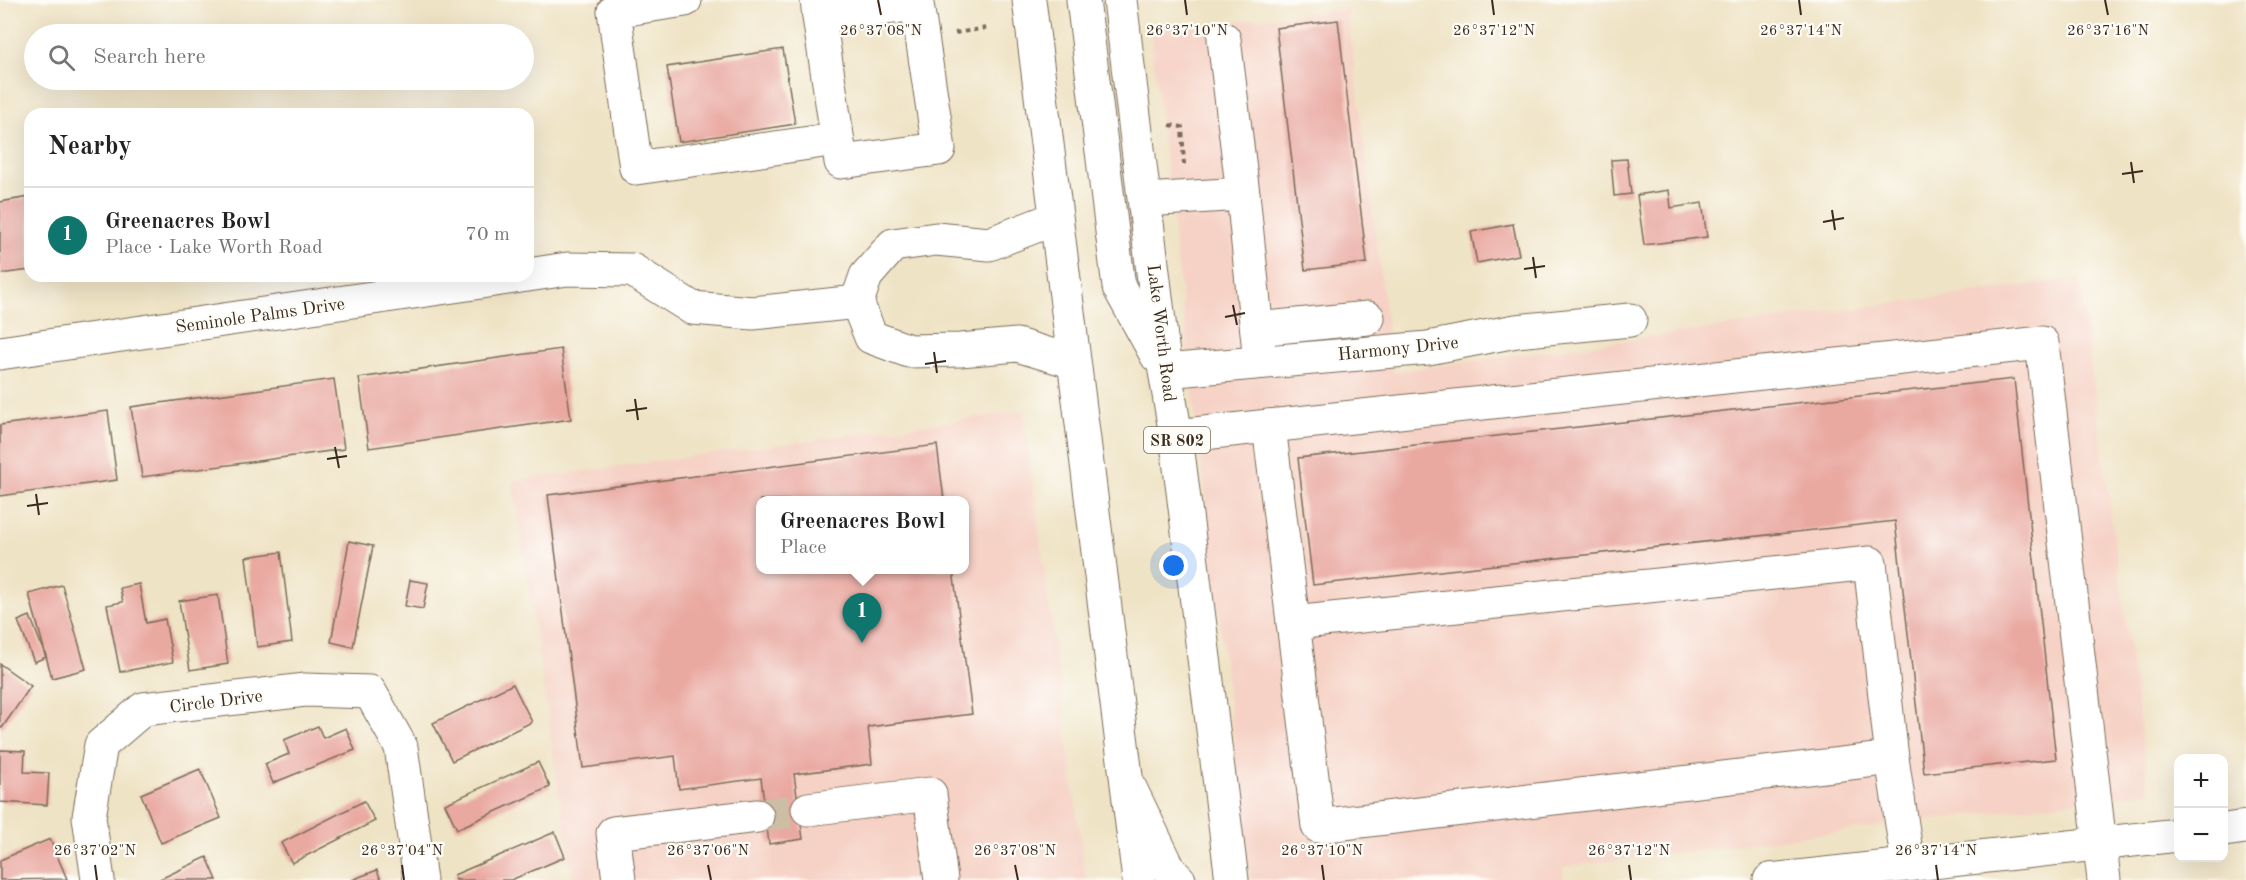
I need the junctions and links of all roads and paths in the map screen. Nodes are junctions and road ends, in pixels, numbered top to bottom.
1 (685, 0) edge
2 (1029, 0) edge
3 (1083, 0) edge
4 (1120, 0) edge
5 (818, 8) edge
6 (987, 28) dead end
7 (954, 33) dead end
8 (1224, 39) dead end
9 (1170, 125) dead end
10 (837, 139) junction
11 (1184, 165) dead end
12 (1243, 194) junction
13 (1145, 201) junction
14 (1056, 218) junction
15 (534, 274) edge
16 (480, 282) edge
17 (857, 302) junction
18 (1368, 318) dead end
19 (1630, 320) dead end
20 (1257, 329) junction
21 (0, 353) edge
22 (1074, 362) junction
23 (1260, 362) junction
24 (1165, 371) junction
25 (1269, 426) junction
26 (1176, 436) junction
27 (1293, 623) junction
28 (1892, 758) junction
29 (1126, 778) junction
30 (808, 809) tunnel mouth
31 (757, 816) tunnel mouth
32 (2246, 827) edge
33 (2228, 829) edge
34 (2174, 835) edge
35 (2099, 843) junction
36 (1908, 865) junction
37 (98, 880) edge
38 (420, 880) edge
39 (619, 880) edge
40 (941, 880) edge
41 (1139, 880) edge
42 (1179, 880) edge
43 (1232, 880) edge
44 (1770, 880) edge
45 (2104, 880) edge

1 - 10 street
2 - 14 street
3 - 24 street
4 - 13 street, Lake Worth Road / SR 802
5 - 10 street
5 - 10 street
6 - 7 path
8 - 12 street
9 - 11 path
12 - 13 street
12 - 20 street
13 - 24 street, Lake Worth Road / SR 802
14 - 17 street
14 - 22 street
15 - 17 street
16 - 21 street, Seminole Palms Drive
17 - 22 street
18 - 20 street
19 - 23 street, Harmony Drive
20 - 23 street
22 - 29 street
23 - 24 street, Harmony Drive
24 - 26 street, Lake Worth Road / SR 802
25 - 26 street
25 - 27 street
25 - 35 street
26 - 43 street, Lake Worth Road / SR 802
27 - 28 street
27 - 28 street
28 - 36 street
29 - 41 street
29 - 42 street
30 - 40 street
31 - 39 street
32 - 33 street
34 - 35 street
35 - 36 street
35 - 45 street
36 - 44 street
37 - 38 street, Circle Drive

